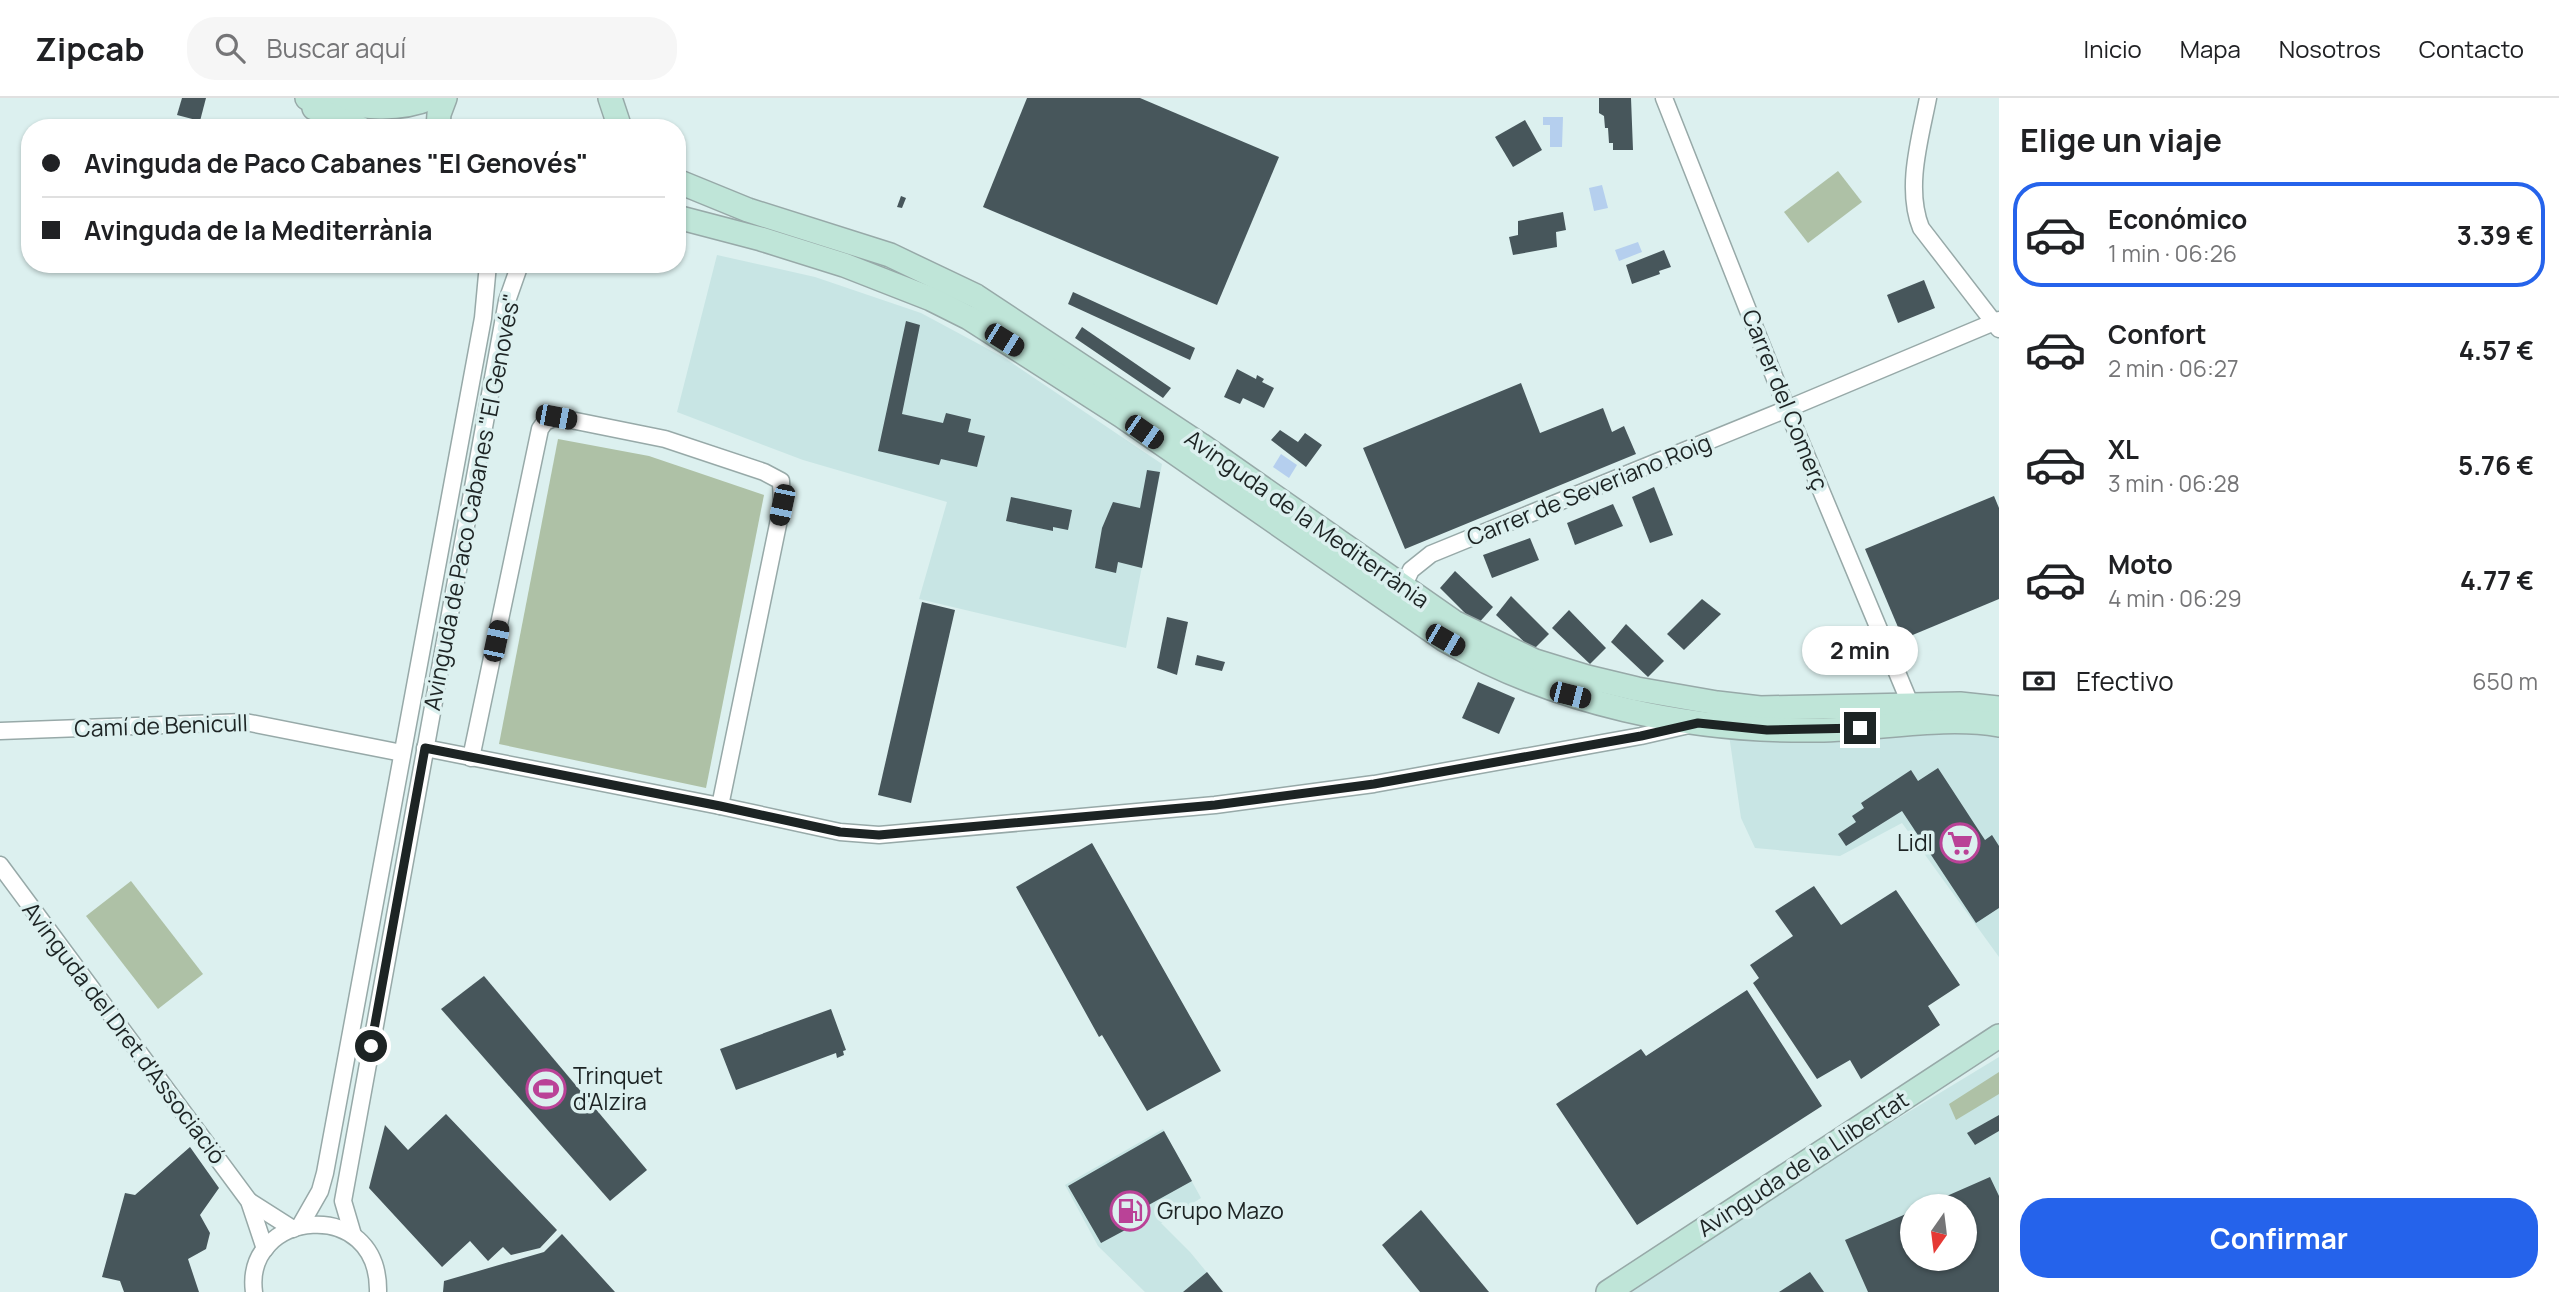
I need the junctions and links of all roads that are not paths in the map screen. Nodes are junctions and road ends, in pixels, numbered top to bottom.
1 (292, 98) edge
2 (307, 98) edge
3 (431, 98) edge
4 (445, 98) edge
5 (610, 98) edge
6 (1664, 98) edge
7 (1928, 98) edge
8 (340, 119) edge
9 (439, 119) edge
10 (617, 119) edge
11 (686, 185) edge
12 (686, 219) edge
13 (487, 273) edge
14 (517, 273) edge
15 (1998, 324) edge
16 (1787, 409) junction
17 (1403, 587) junction
18 (1999, 696) edge
19 (1909, 701) junction
20 (1861, 705) junction
21 (1999, 708) edge
22 (1698, 723) junction
23 (1999, 725) edge
24 (0, 731) edge
25 (425, 748) junction
26 (402, 753) junction
27 (471, 758) junction
28 (720, 806) junction
29 (0, 865) edge
30 (1999, 1035) edge
31 (1999, 1049) edge
32 (249, 1201) junction
33 (297, 1227) junction
34 (353, 1235) junction
35 (265, 1249) junction
36 (254, 1292) edge
37 (378, 1292) edge
38 (1608, 1292) edge
39 (1627, 1292) edge

1 - 8 main road
2 - 3 main road
4 - 9 main road
5 - 10 main road
6 - 16 street, Carrer del Comerç
7 - 15 street
11 - 17 main road, Avinguda de la Mediterrània
12 - 22 main road, Avinguda de la Mediterrània
13 - 26 street, Avinguda de Paco Cabanes "El Genovés"
14 - 25 street, Avinguda de Paco Cabanes "El Genovés"
15 - 16 street, Carrer de Severiano Roig
16 - 17 street, Carrer de Severiano Roig
16 - 19 street, Carrer del Comerç
17 - 20 main road, Avinguda de la Mediterrània
18 - 19 street
19 - 20 street
20 - 21 main road
22 - 23 main road, Avinguda de la Mediterrània
22 - 28 street
24 - 26 street, Camí de Benicull
25 - 27 street
25 - 34 street, Avinguda de Paco Cabanes "El Genovés"
26 - 33 street, Avinguda de Paco Cabanes "El Genovés"
27 - 28 street
27 - 28 street
29 - 32 street, Avinguda del Dret d'Associació
30 - 38 main road, Avinguda de la Llibertat
31 - 39 main road, Avinguda de la Llibertat
32 - 33 street, Avinguda del Dret d'Associació
32 - 35 street, Avinguda del Dret d'Associació
33 - 34 street
33 - 35 street
34 - 37 street
35 - 36 street

